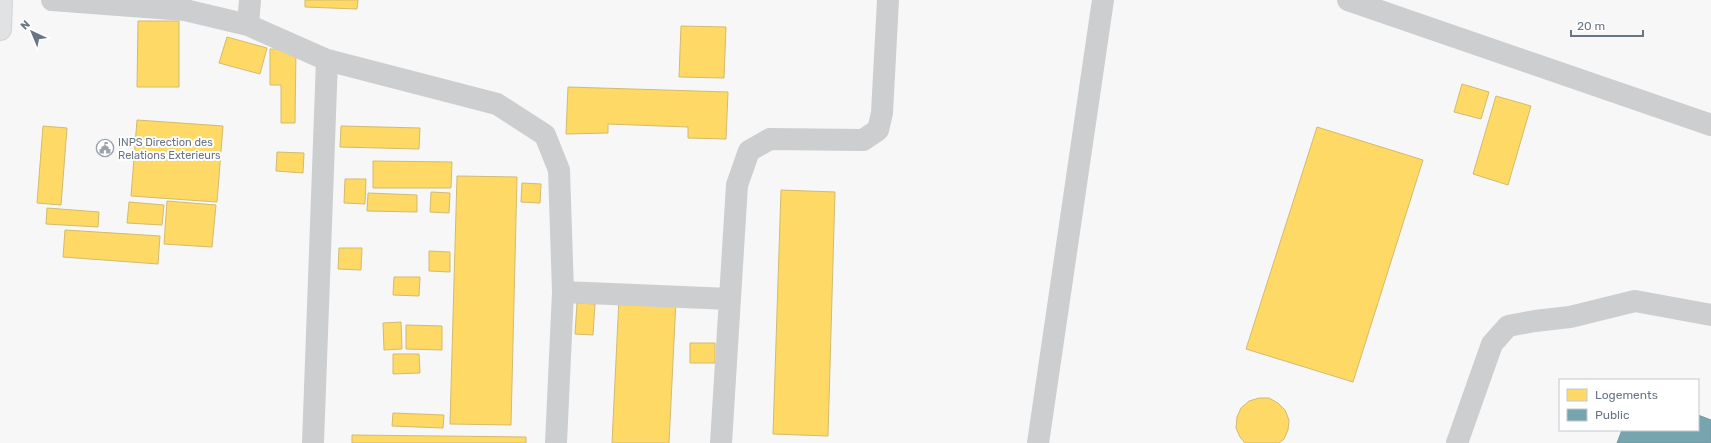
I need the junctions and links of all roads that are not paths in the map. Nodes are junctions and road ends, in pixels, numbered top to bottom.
1 (1, 0) edge
2 (52, 0) edge
3 (250, 0) edge
4 (888, 0) edge
5 (1103, 0) edge
6 (1348, 0) edge
7 (248, 25) junction
8 (0, 29) edge
9 (327, 60) junction
10 (1711, 125) edge
11 (563, 292) junction
12 (730, 299) junction
13 (1711, 315) edge
14 (313, 443) edge
15 (556, 443) edge
16 (721, 443) edge
17 (1038, 443) edge
18 (1457, 443) edge

1 - 8 highway
2 - 7 street
3 - 7 street
4 - 12 street
5 - 17 street
6 - 10 street
7 - 9 street
9 - 11 street
9 - 14 street
11 - 12 street
11 - 15 street
12 - 16 street
13 - 18 street

